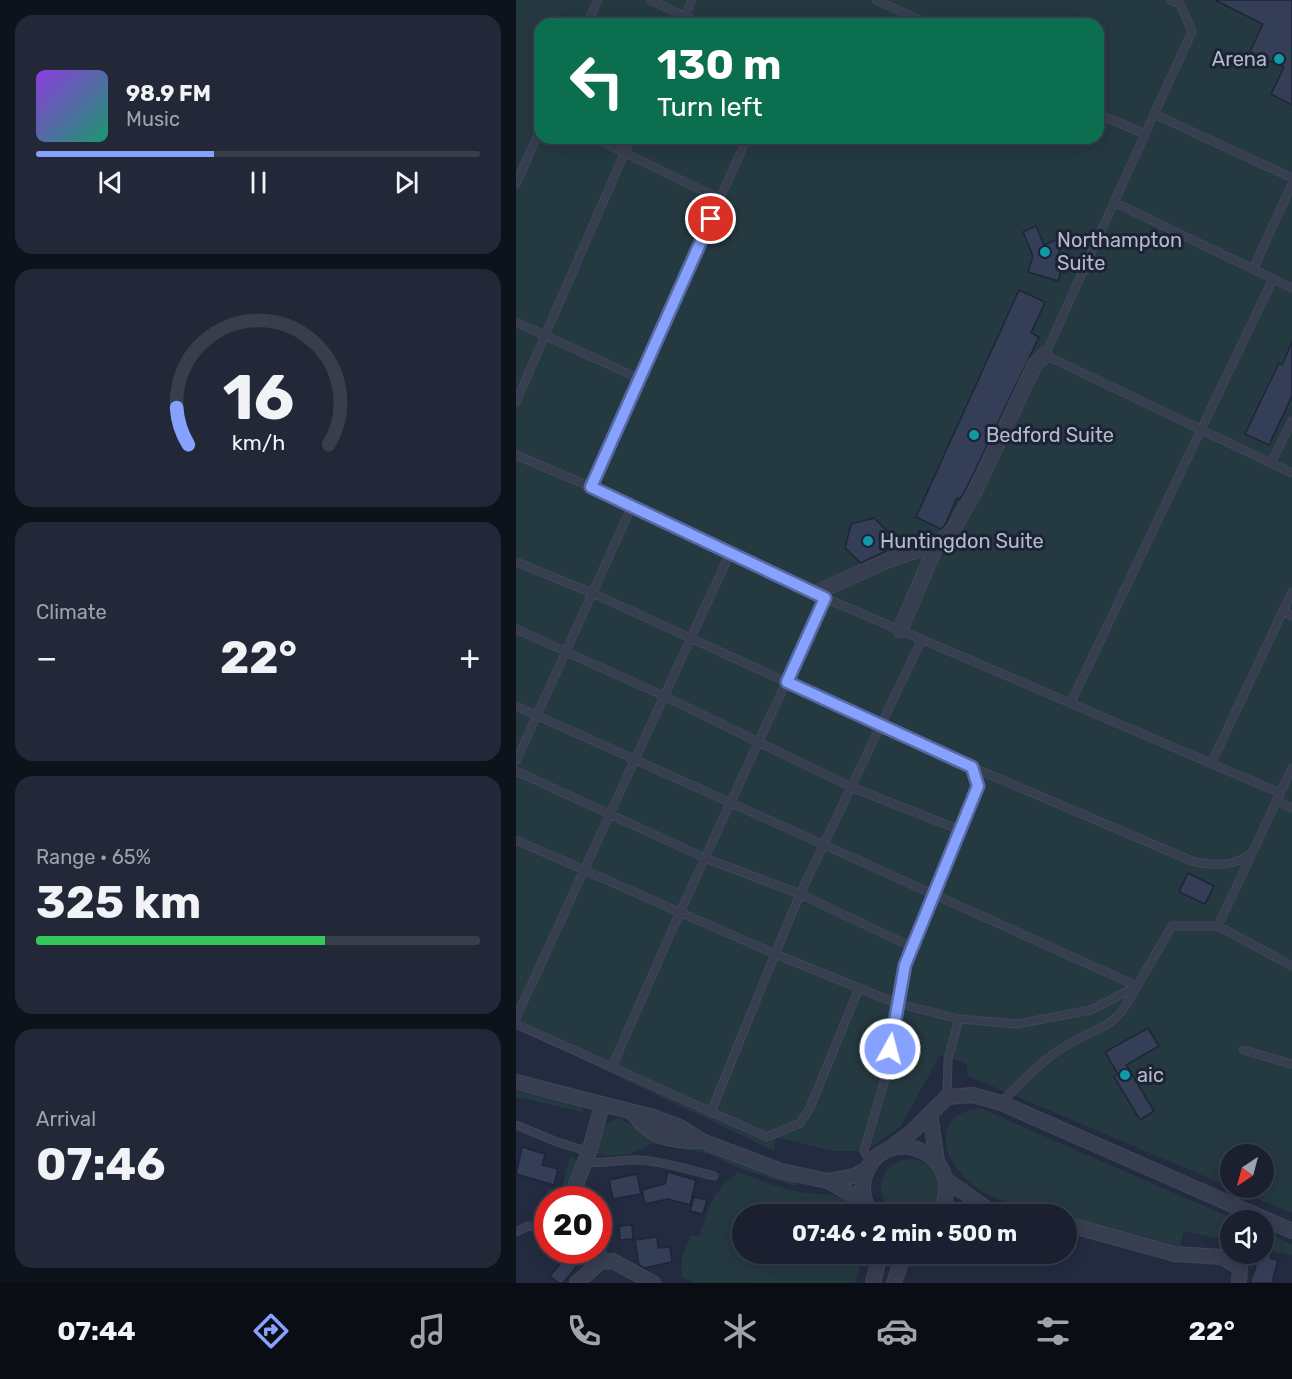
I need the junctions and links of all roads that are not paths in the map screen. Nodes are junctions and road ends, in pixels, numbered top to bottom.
1 (598, 0) edge
2 (650, 0) edge
3 (692, 0) edge
4 (876, 0) edge
5 (1170, 0) edge
6 (685, 16) junction
7 (590, 18) edge
8 (689, 18) edge
9 (916, 18) edge
10 (1154, 114) junction
11 (1104, 117) edge
12 (1145, 135) junction
13 (534, 144) edge
14 (607, 144) edge
15 (628, 144) edge
16 (744, 144) edge
17 (625, 152) junction
18 (1292, 178) edge
19 (516, 184) edge
20 (1292, 184) edge
21 (720, 199) junction
22 (1116, 203) junction
23 (1253, 269) junction
24 (1273, 279) junction
25 (1292, 288) edge
26 (516, 322) edge
27 (545, 337) junction
28 (1045, 355) junction
29 (640, 379) junction
30 (516, 402) edge
31 (1292, 421) edge
32 (1200, 431) junction
33 (516, 455) edge
34 (1272, 463) junction
35 (1292, 473) edge
36 (591, 487) junction
37 (631, 508) junction
38 (937, 544) junction
39 (730, 553) junction
40 (516, 562) edge
41 (1292, 592) edge
42 (592, 593) junction
43 (820, 596) junction
44 (1283, 611) junction
45 (1292, 616) edge
46 (516, 629) edge
47 (900, 630) junction
48 (690, 638) junction
49 (922, 639) junction
50 (566, 651) junction
51 (787, 682) junction
52 (663, 696) junction
53 (1071, 702) junction
54 (516, 706) edge
55 (537, 715) junction
56 (881, 725) junction
57 (759, 743) junction
58 (634, 759) junction
59 (516, 761) edge
60 (1211, 764) junction
61 (972, 767) junction
62 (1292, 768) edge
63 (516, 771) edge
64 (998, 778) junction
65 (978, 786) junction
66 (851, 787) junction
67 (1280, 793) junction
68 (1277, 801) junction
69 (732, 803) junction
70 (1292, 808) edge
71 (608, 814) junction
72 (960, 830) junction
73 (516, 840) edge
74 (824, 845) junction
75 (1252, 853) junction
76 (705, 858) junction
77 (582, 869) junction
78 (800, 894) junction
79 (932, 894) junction
80 (680, 912) junction
81 (1218, 926) junction
82 (912, 947) junction
83 (775, 954) junction
84 (1292, 966) edge
85 (1137, 986) junction
86 (859, 988) junction
87 (896, 1003) junction
88 (516, 1018) edge
89 (959, 1019) junction
90 (516, 1024) edge
91 (1243, 1050) dead end
92 (1292, 1064) edge
93 (612, 1067) junction
94 (516, 1082) edge
95 (947, 1097) junction
96 (1001, 1103) junction
97 (602, 1106) junction
98 (711, 1112) junction
99 (930, 1114) junction
100 (516, 1125) edge
101 (889, 1149) junction
102 (586, 1157) junction
103 (937, 1161) junction
104 (869, 1166) junction
105 (714, 1176) dead end
106 (828, 1180) junction
107 (946, 1180) junction
108 (577, 1186) edge
109 (865, 1202) joint
110 (943, 1204) edge
111 (980, 1204) edge
112 (534, 1227) edge
113 (1077, 1227) edge
114 (516, 1232) edge
115 (1292, 1232) edge
116 (612, 1261) edge
117 (592, 1264) edge
118 (878, 1264) edge
119 (901, 1264) edge
120 (577, 1283) edge
121 (653, 1283) edge
122 (873, 1283) edge
123 (894, 1283) edge
124 (1239, 1283) edge

1 - 7 lane
2 - 6 lane
3 - 6 lane
4 - 9 lane
5 - 10 lane
6 - 8 lane
10 - 12 lane
10 - 18 lane
11 - 12 lane
12 - 22 lane
13 - 19 lane
14 - 17 lane
15 - 17 lane
16 - 21 lane
17 - 21 lane
17 - 27 lane
20 - 23 lane
21 - 29 lane
22 - 23 lane
22 - 28 lane
23 - 24 lane
24 - 25 lane
24 - 32 lane
26 - 27 lane
27 - 29 lane
27 - 30 lane
28 - 32 lane
28 - 38 street
29 - 36 lane
31 - 34 lane
32 - 34 lane
32 - 53 lane
33 - 36 lane
34 - 35 lane
36 - 37 lane
37 - 39 lane
37 - 42 lane
38 - 43 street
38 - 47 street
39 - 43 lane
39 - 48 lane
40 - 42 lane
41 - 44 lane
42 - 48 lane
42 - 50 lane
43 - 47 lane
43 - 51 lane
44 - 45 lane
44 - 60 lane
46 - 50 lane
47 - 49 lane
48 - 51 lane
48 - 52 lane
49 - 53 lane
49 - 56 lane
50 - 52 lane
50 - 55 lane
51 - 56 lane
51 - 57 lane
52 - 57 lane
52 - 58 lane
53 - 60 lane
54 - 55 lane
55 - 58 lane
55 - 59 lane
56 - 61 lane
56 - 66 lane
57 - 66 lane
57 - 69 lane
58 - 69 lane
58 - 71 lane
60 - 67 lane
61 - 64 lane
61 - 65 lane
62 - 67 lane
63 - 71 lane
64 - 65 lane
64 - 75 lane
65 - 72 lane
66 - 72 lane
66 - 74 lane
67 - 68 lane
68 - 70 lane
68 - 75 lane
69 - 74 lane
69 - 76 lane
71 - 76 lane
71 - 77 lane
72 - 79 lane
73 - 77 lane
74 - 78 lane
74 - 79 lane
75 - 81 lane
76 - 78 lane
76 - 80 lane
77 - 80 lane
77 - 88 lane
78 - 82 lane
78 - 83 lane
79 - 82 lane
79 - 85 lane
80 - 83 lane
80 - 93 lane
81 - 84 lane
81 - 85 lane
82 - 87 lane
83 - 86 lane
83 - 98 lane
85 - 89 lane
85 - 96 lane
86 - 87 lane
86 - 98 lane
87 - 89 lane
87 - 104 lane
89 - 95 lane
90 - 93 lane
91 - 92 lane
93 - 98 lane
94 - 97 street
95 - 96 street
95 - 99 street
96 - 115 street
97 - 102 street
97 - 106 street
99 - 101 street
99 - 103 street
100 - 102 lane
101 - 103 street
101 - 104 street
102 - 105 lane
102 - 108 street
103 - 107 street
104 - 106 street
104 - 109 street
106 - 109 street
107 - 110 street
107 - 111 street
112 - 114 lane
113 - 124 street
116 - 121 street
117 - 120 street
118 - 122 street
119 - 123 street

